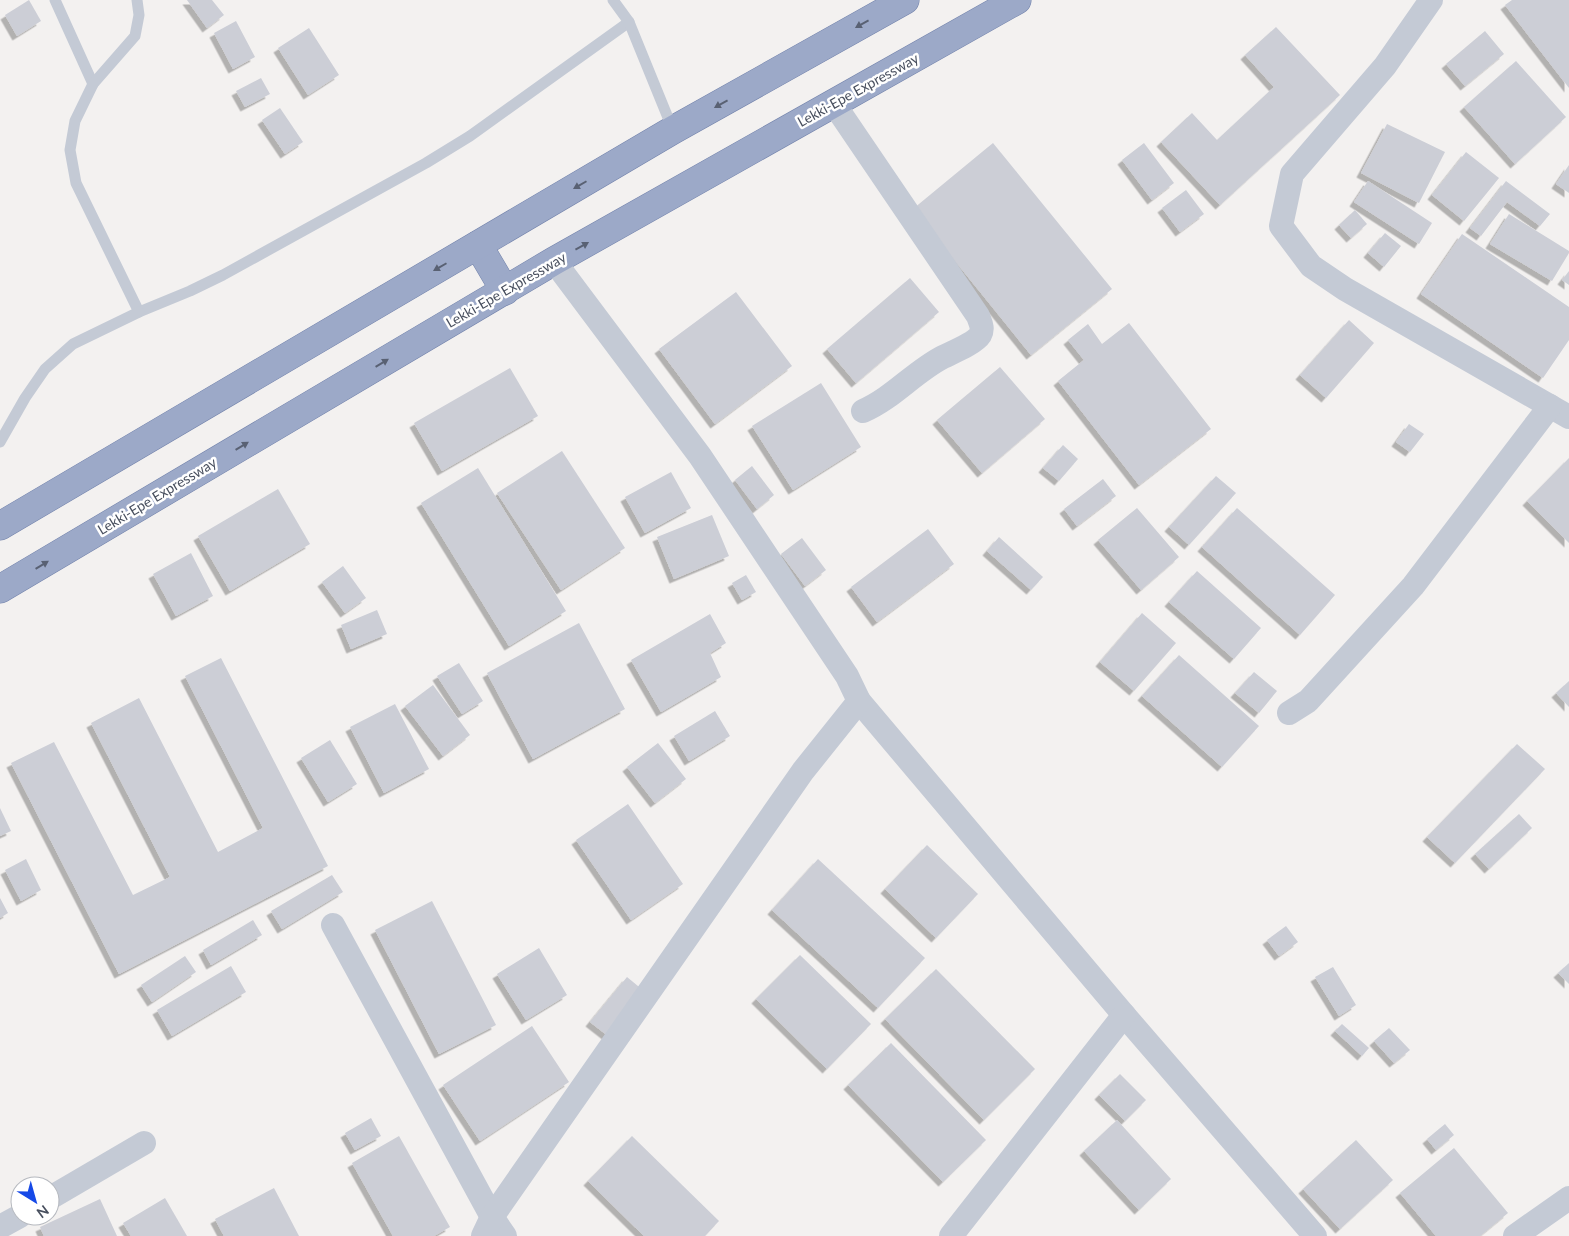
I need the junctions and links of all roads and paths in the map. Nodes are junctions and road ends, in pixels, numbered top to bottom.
1 (55, 0) edge
2 (137, 0) edge
3 (613, 0) edge
4 (905, 0) edge
5 (1018, 0) edge
6 (1431, 0) edge
7 (629, 22) junction
8 (93, 84) junction
9 (834, 104) junction
10 (673, 130) junction
11 (478, 245) junction
12 (554, 262) junction
13 (505, 290) junction
14 (139, 312) junction
15 (1559, 411) edge
16 (863, 412) dead end
17 (0, 442) edge
18 (0, 526) edge
19 (0, 589) edge
20 (859, 701) junction
21 (1289, 714) dead end
22 (333, 925) dead end
23 (1124, 1015) junction
24 (144, 1143) dead end
25 (60, 1192) edge
26 (1569, 1198) edge
27 (493, 1230) edge
28 (951, 1236) edge
29 (1315, 1236) edge
30 (1515, 1236) edge

1 - 8 lane
2 - 8 lane
3 - 7 lane
4 -> 10 highway
5 - 9 highway, Lekki-Epe Expressway
6 - 15 street
7 - 10 lane
7 - 14 lane
8 - 14 lane
12 -> 9 highway, Lekki-Epe Expressway
9 - 16 street
10 -> 11 highway
11 - 13 highway
11 -> 18 highway
12 - 13 highway, Lekki-Epe Expressway
12 - 20 street
19 -> 13 highway, Lekki-Epe Expressway
14 - 17 lane
15 - 21 street
20 - 23 street
20 - 27 street
22 - 27 street
23 - 28 street
23 - 29 street
24 - 25 street
26 - 30 street

